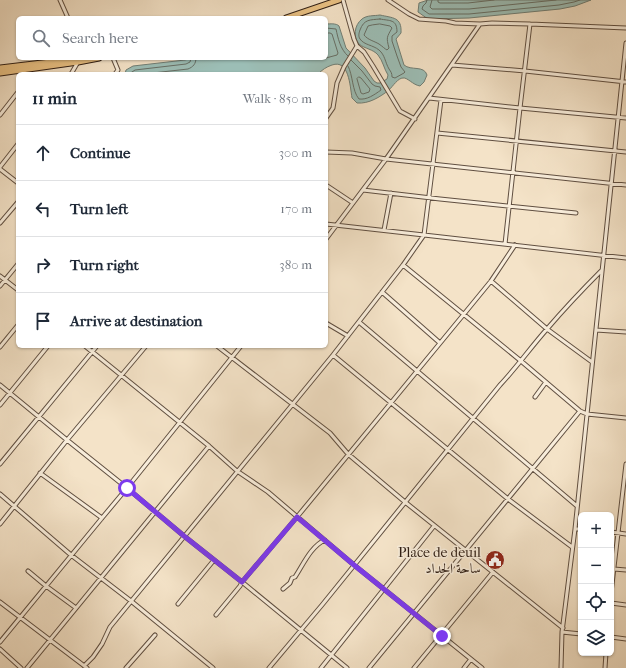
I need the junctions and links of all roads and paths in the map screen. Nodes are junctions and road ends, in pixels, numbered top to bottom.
1 (60, 0) edge
2 (339, 0) edge
3 (343, 0) edge
4 (388, 0) edge
5 (67, 16) edge
6 (292, 16) edge
7 (480, 24) junction
8 (530, 24) junction
9 (626, 28) edge
10 (626, 43) edge
11 (357, 46) junction
12 (72, 60) edge
13 (75, 60) edge
14 (80, 60) edge
15 (114, 60) edge
16 (452, 65) junction
17 (0, 67) edge
18 (31, 68) junction
19 (118, 70) edge
20 (524, 71) junction
21 (30, 72) edge
22 (72, 72) edge
23 (0, 73) edge
24 (621, 81) junction
25 (626, 82) edge
26 (16, 95) edge
27 (429, 98) junction
28 (441, 100) junction
29 (520, 108) junction
30 (0, 115) edge
31 (328, 115) edge
32 (618, 117) junction
33 (626, 118) edge
34 (414, 119) junction
35 (437, 133) junction
36 (516, 141) junction
37 (16, 147) edge
38 (615, 150) junction
39 (328, 152) edge
40 (626, 152) edge
41 (386, 159) junction
42 (433, 165) junction
43 (0, 168) edge
44 (512, 173) junction
45 (16, 181) edge
46 (611, 183) junction
47 (626, 185) edge
48 (328, 186) edge
49 (363, 190) junction
50 (390, 193) junction
51 (429, 198) junction
52 (353, 203) junction
53 (16, 204) edge
54 (509, 206) junction
55 (576, 213) dead end
56 (0, 224) edge
57 (328, 224) edge
58 (335, 226) junction
59 (384, 230) junction
60 (424, 234) junction
61 (328, 236) edge
62 (506, 244) junction
63 (515, 245) junction
64 (604, 255) junction
65 (626, 258) edge
66 (403, 265) junction
67 (16, 266) edge
68 (602, 270) junction
69 (0, 276) edge
70 (5, 280) junction
71 (491, 281) junction
72 (0, 286) edge
73 (16, 288) edge
74 (382, 292) junction
75 (464, 314) junction
76 (359, 322) junction
77 (328, 324) edge
78 (16, 327) edge
79 (547, 329) junction
80 (596, 330) junction
81 (626, 332) edge
82 (348, 336) junction
83 (440, 343) junction
84 (0, 347) edge
85 (46, 348) edge
86 (87, 348) edge
87 (95, 348) edge
88 (144, 348) edge
89 (220, 348) edge
90 (240, 348) edge
91 (92, 352) junction
92 (333, 355) junction
93 (232, 358) junction
94 (521, 361) junction
95 (592, 362) junction
96 (417, 370) junction
97 (122, 375) junction
98 (546, 382) junction
99 (0, 385) edge
100 (10, 392) junction
101 (535, 397) dead end
102 (391, 402) junction
103 (292, 404) junction
104 (0, 405) edge
105 (580, 411) junction
106 (587, 414) junction
107 (38, 417) junction
108 (473, 418) junction
109 (626, 418) edge
110 (180, 423) junction
111 (67, 440) junction
112 (209, 446) junction
113 (448, 449) junction
114 (348, 454) junction
115 (0, 464) edge
116 (626, 464) edge
117 (533, 468) junction
118 (237, 471) junction
119 (40, 473) junction
120 (127, 488) junction
121 (0, 494) edge
122 (624, 496) edge
123 (508, 499) junction
124 (405, 502) junction
125 (14, 506) junction
126 (577, 506) junction
127 (156, 512) junction
128 (297, 517) junction
129 (102, 518) junction
130 (0, 524) edge
131 (434, 526) junction
132 (575, 529) joint
133 (614, 532) edge
134 (618, 533) junction
135 (626, 534) edge
136 (184, 536) junction
137 (325, 540) junction
138 (572, 547) junction
139 (465, 550) junction
140 (71, 555) junction
141 (214, 560) junction
142 (354, 565) junction
143 (614, 569) joint
144 (626, 570) edge
145 (28, 571) dead end
146 (493, 572) junction
147 (102, 578) junction
148 (242, 582) junction
149 (46, 586) junction
150 (283, 589) dead end
151 (384, 589) junction
152 (131, 600) junction
153 (0, 602) edge
154 (614, 603) edge
155 (178, 604) dead end
156 (626, 605) edge
157 (76, 608) junction
158 (413, 613) junction
159 (216, 615) dead end
160 (20, 618) junction
161 (563, 628) junction
162 (300, 630) junction
163 (562, 632) junction
164 (578, 634) edge
165 (155, 635) dead end
166 (442, 636) junction
167 (614, 637) edge
168 (626, 639) edge
169 (50, 640) junction
170 (0, 642) edge
171 (0, 649) edge
172 (331, 655) junction
173 (606, 656) edge
174 (471, 659) junction
175 (86, 667) edge
176 (21, 668) edge
177 (27, 668) edge
178 (126, 668) edge
179 (213, 668) edge
180 (269, 668) edge
181 (321, 668) edge
182 (347, 668) edge
183 (369, 668) edge
184 (414, 668) edge
185 (464, 668) edge
186 (482, 668) edge
187 (561, 668) edge
188 (605, 668) edge

1 - 5 street
2 - 6 highway
3 - 11 street
4 - 7 street
7 - 8 street
7 - 16 street
8 - 9 street
8 - 20 street
10 - 24 street
11 - 31 street
11 - 34 street
12 - 17 highway
13 - 18 highway
14 - 22 street
15 - 19 street
16 - 20 street
16 - 27 street
18 - 21 street
18 - 23 highway
20 - 24 street
20 - 29 street
24 - 25 street
24 - 32 street
26 - 30 street
27 - 28 street
27 - 34 street
28 - 29 street
28 - 35 street
29 - 32 street
29 - 36 street
32 - 33 street
32 - 38 street
34 - 41 street
35 - 36 street
35 - 42 street
36 - 38 street
36 - 44 street
37 - 43 street
38 - 40 street
38 - 46 street
39 - 41 street
41 - 42 street
41 - 49 street
42 - 44 street
42 - 51 street
43 - 45 street
44 - 46 street
44 - 54 street
46 - 47 street
46 - 64 street
48 - 52 street
49 - 50 street
49 - 52 street
50 - 51 street
50 - 59 street
51 - 54 street
51 - 60 street
52 - 58 street
53 - 56 street
54 - 55 street
54 - 62 street
57 - 58 street
58 - 59 street
58 - 61 street
59 - 60 street
60 - 62 street
60 - 66 street
62 - 63 street
63 - 64 street
63 - 71 street
64 - 65 street
64 - 68 street
66 - 74 street
66 - 75 street
67 - 70 street
68 - 79 street
68 - 80 street
69 - 70 street
70 - 72 street
70 - 73 street
71 - 75 street
71 - 79 street
74 - 76 street
74 - 83 street
75 - 83 street
75 - 94 street
76 - 82 street
76 - 96 street
77 - 82 street
78 - 84 street
79 - 94 street
79 - 95 street
80 - 81 street
80 - 95 street
82 - 92 street
83 - 96 street
85 - 100 street
86 - 91 street
87 - 91 street
88 - 97 street
89 - 93 street
90 - 93 street
91 - 97 street
91 - 107 street
92 - 102 street
92 - 103 street
93 - 103 street
93 - 110 street
94 - 98 street
94 - 108 street
95 - 106 street
96 - 102 street
96 - 108 street
97 - 110 street
97 - 111 street
98 - 101 street
98 - 105 street
99 - 100 street
100 - 104 street
100 - 107 street
102 - 113 street
102 - 114 street
103 - 114 street
103 - 118 street
105 - 106 street
105 - 117 street
106 - 109 street
106 - 126 street
107 - 111 street
107 - 115 street
108 - 113 street
108 - 117 street
110 - 112 street
110 - 120 street
111 - 119 street
111 - 120 street
112 - 118 street
112 - 127 street
113 - 123 street
113 - 124 street
114 - 124 street
114 - 128 street
116 - 122 street
117 - 123 street
117 - 126 street
118 - 128 street
118 - 136 street
119 - 125 street
119 - 129 street
120 - 127 street
120 - 129 street
121 - 125 street
122 - 134 street
123 - 138 street
123 - 139 street
124 - 131 street
124 - 142 street
125 - 130 street
125 - 140 street
126 - 132 street
127 - 136 street
127 - 147 street
128 - 137 street
128 - 148 street
129 - 140 street
131 - 139 street
131 - 151 street
132 - 138 street
133 - 134 street
134 - 135 street
134 - 143 street
136 - 141 street
136 - 152 street
137 - 142 street
137 - 150 street
138 - 161 street
139 - 146 street
139 - 158 street
140 - 147 street
140 - 149 street
141 - 148 street
141 - 155 street
142 - 151 street
142 - 162 street
143 - 144 street
145 - 149 street
146 - 161 street
146 - 166 street
147 - 152 street
147 - 157 street
148 - 159 street
148 - 162 street
149 - 157 street
149 - 160 street
151 - 158 street
151 - 172 street
152 - 175 street
152 - 179 street
153 - 160 street
154 - 156 street
157 - 169 street
158 - 166 street
158 - 183 street
160 - 169 street
160 - 170 street
161 - 163 street
162 - 172 street
162 - 180 street
163 - 164 street
163 - 187 street
165 - 178 street
166 - 174 street
166 - 184 street
167 - 168 street
169 - 175 street
169 - 177 street
171 - 176 street
172 - 181 street
172 - 182 street
173 - 188 street
174 - 185 street
174 - 186 street

